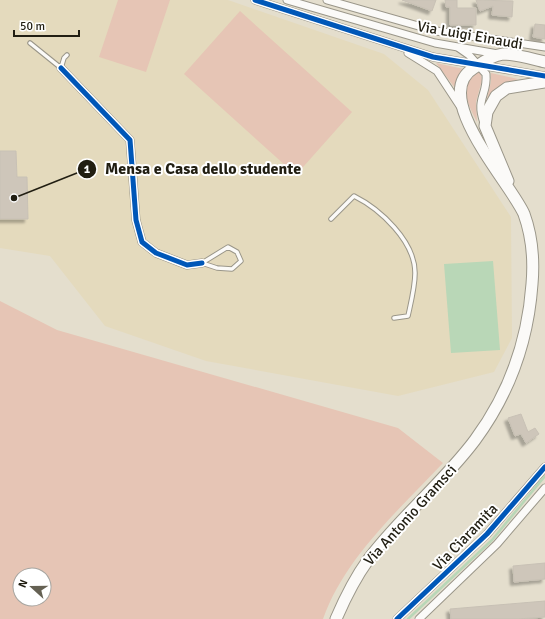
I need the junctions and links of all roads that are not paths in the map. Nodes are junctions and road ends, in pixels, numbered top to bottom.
1 (255, 0) edge
2 (287, 0) edge
3 (327, 0) edge
4 (30, 43) dead end
5 (398, 47) junction
6 (457, 47) junction
7 (545, 47) edge
8 (502, 54) junction
9 (68, 55) dead end
10 (545, 62) edge
11 (478, 65) junction
12 (62, 68) junction
13 (545, 76) edge
14 (545, 82) edge
15 (463, 110) junction
16 (485, 126) junction
17 (513, 193) junction
18 (331, 219) dead end
19 (202, 263) junction
20 (394, 318) dead end
21 (545, 468) edge
22 (545, 488) edge
23 (524, 492) junction
24 (535, 500) junction
25 (336, 619) edge
26 (397, 619) edge
27 (419, 619) edge

1 - 5 street
2 - 6 street
3 - 7 street, Via Luigi Einaudi
4 - 12 lane
5 - 11 street
5 - 15 street
6 - 8 street
6 - 11 street
8 - 10 main road
8 - 11 main road
9 - 12 lane
11 - 13 street
11 - 15 main road
11 - 16 street
12 - 19 street
14 - 16 main road
15 - 17 main road
16 - 17 main road
17 - 25 main road, Via Antonio Gramsci
18 - 20 lane
19 - 19 lane
21 - 23 street, Via Ciaramita
22 - 24 street, Via Ciaramita
23 - 24 street
23 - 26 street, Via Ciaramita
24 - 27 street, Via Ciaramita

